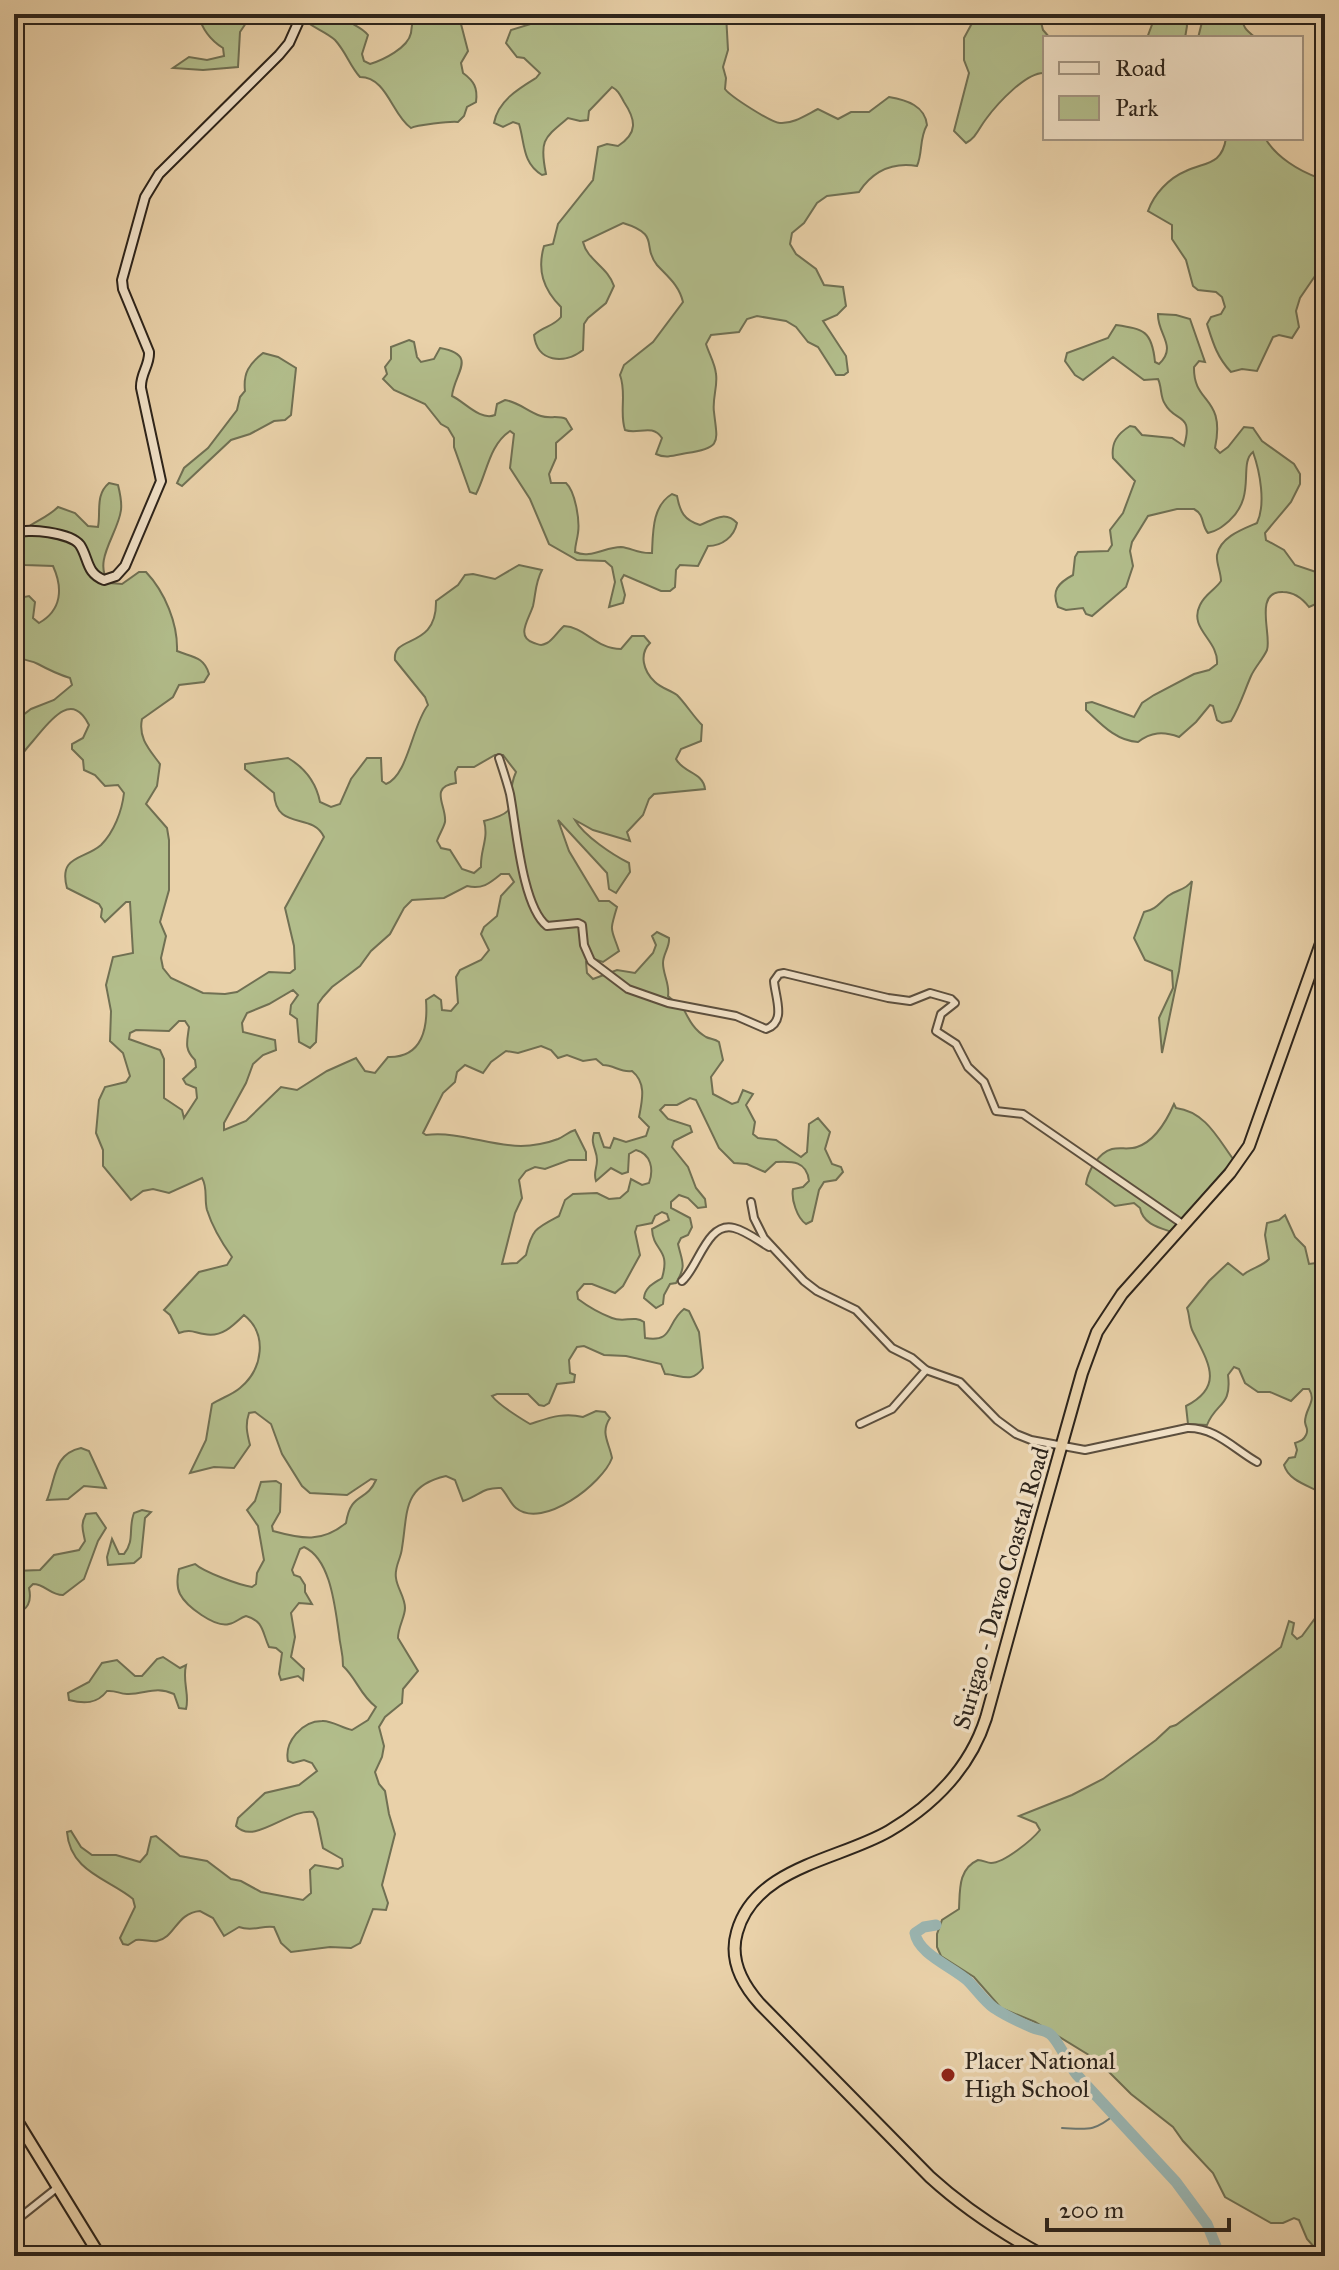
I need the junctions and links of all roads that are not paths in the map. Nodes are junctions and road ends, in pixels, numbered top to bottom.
1 (302, 14) edge
2 (14, 534) edge
3 (499, 758) dead end
4 (1325, 932) edge
5 (751, 1202) dead end
6 (1184, 1225) junction
7 (772, 1249) junction
8 (682, 1281) dead end
9 (926, 1370) junction
10 (860, 1424) dead end
11 (1063, 1446) junction
12 (1257, 1462) dead end
13 (14, 2116) edge
14 (58, 2187) junction
15 (14, 2222) edge
16 (100, 2256) edge
17 (1044, 2256) edge

1 - 2 street
3 - 6 street
4 - 6 highway, Surigao - Davao Coastal Road
5 - 7 street
6 - 11 highway, Surigao - Davao Coastal Road
7 - 8 street
7 - 9 street
9 - 10 street
9 - 11 street
11 - 12 street
11 - 17 highway, Surigao - Davao Coastal Road
13 - 14 highway
14 - 15 street
14 - 16 highway

